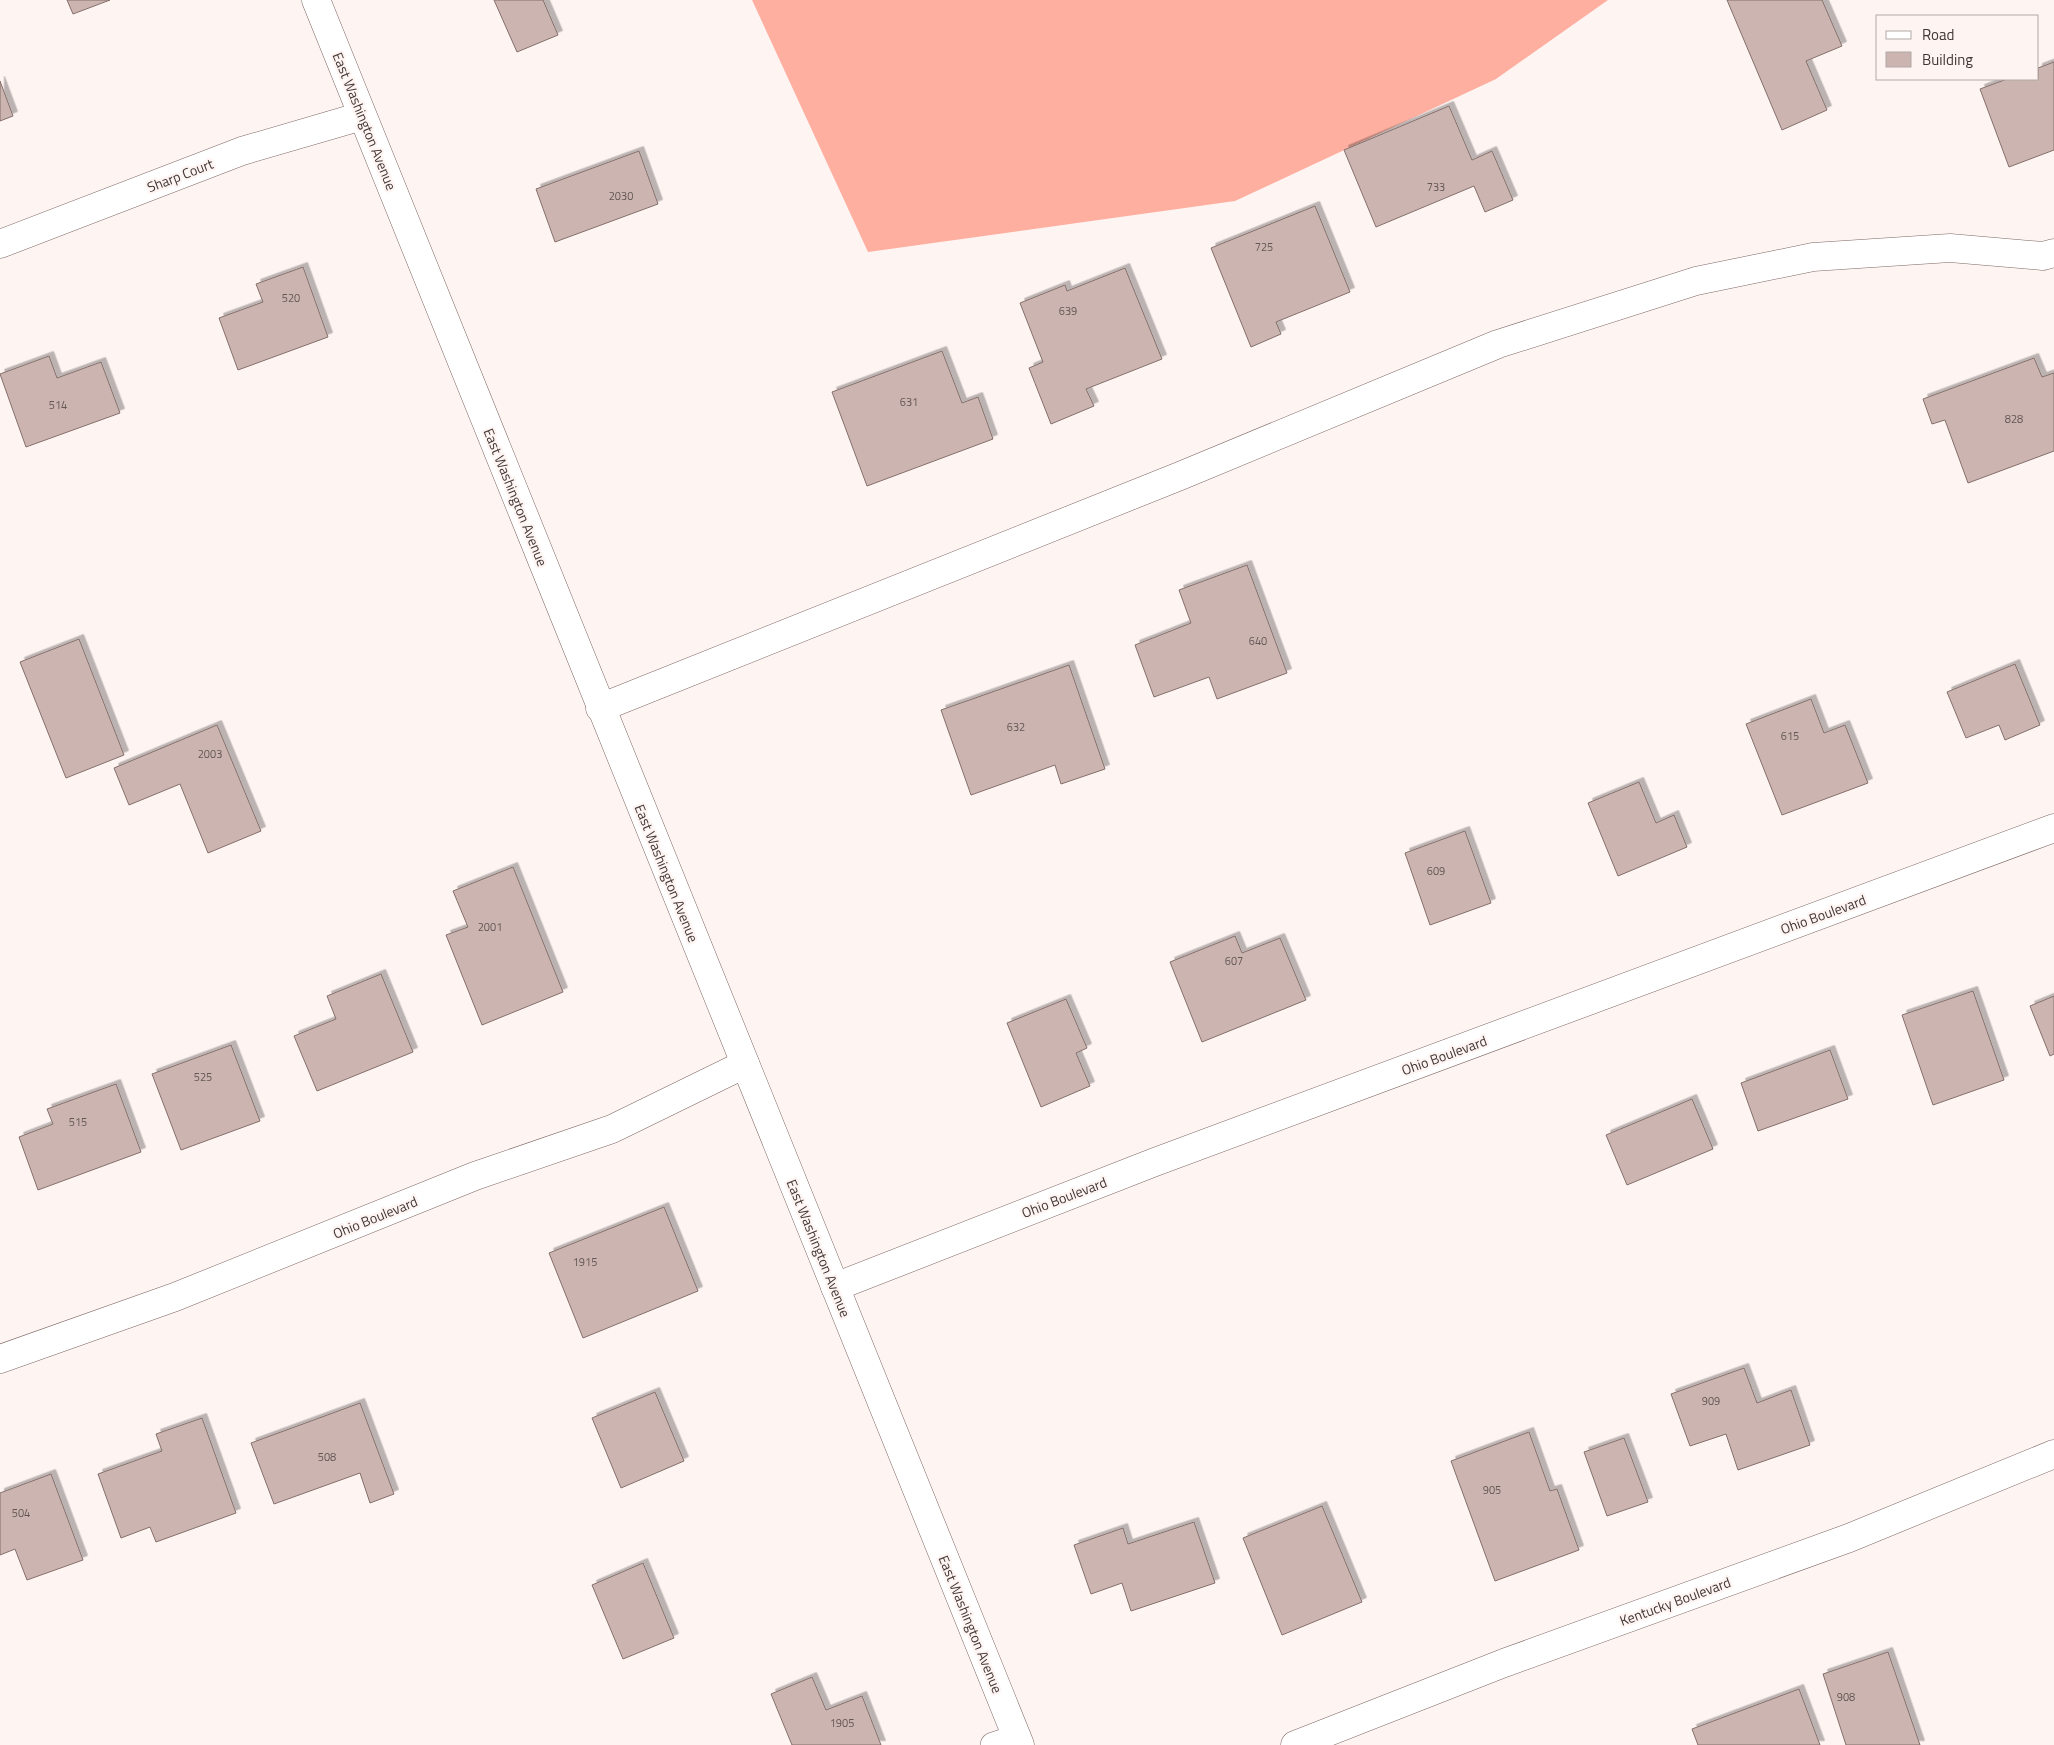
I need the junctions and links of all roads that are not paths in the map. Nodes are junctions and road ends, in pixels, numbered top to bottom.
1 (316, 0) edge
2 (362, 116) junction
3 (0, 244) edge
4 (2054, 253) edge
5 (600, 708) junction
6 (2054, 828) edge
7 (745, 1064) junction
8 (836, 1287) junction
9 (0, 1359) edge
10 (2054, 1454) edge
11 (1010, 1742) edge
12 (1295, 1745) edge

1 - 2 street, East Washington Avenue
2 - 3 street, Sharp Court
2 - 5 street, East Washington Avenue
4 - 5 street
5 - 7 street, East Washington Avenue
6 - 8 street, Ohio Boulevard
7 - 8 street, East Washington Avenue
7 - 9 street, Ohio Boulevard
8 - 11 street, East Washington Avenue
10 - 12 street, Kentucky Boulevard

